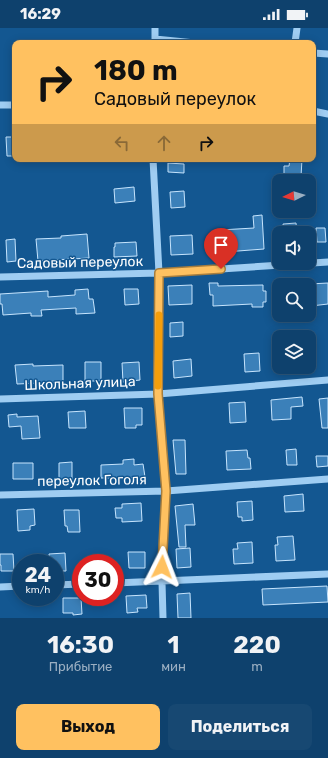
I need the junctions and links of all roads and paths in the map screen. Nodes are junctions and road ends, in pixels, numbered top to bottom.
1 (155, 28) edge
2 (297, 28) edge
3 (155, 40) edge
4 (295, 40) edge
5 (316, 53) edge
6 (328, 54) edge
7 (0, 105) edge
8 (12, 105) edge
9 (316, 112) edge
10 (328, 114) edge
11 (153, 162) edge
12 (328, 262) edge
13 (159, 273) junction
14 (0, 277) edge
15 (328, 380) edge
16 (158, 394) junction
17 (0, 399) edge
18 (328, 479) edge
19 (166, 491) junction
20 (0, 495) edge
21 (328, 574) edge
22 (162, 582) junction
23 (124, 583) edge
24 (12, 586) edge
25 (0, 587) edge
26 (163, 618) edge

1 - 3 street
2 - 4 street
5 - 6 street
7 - 8 street
9 - 10 street
11 - 13 street
12 - 13 street, Садовый переулок
13 - 14 street, Садовый переулок
13 - 16 street
15 - 16 street, Школьная улица
16 - 17 street, Школьная улица
16 - 19 street
18 - 19 street, переулок Гоголя
19 - 20 street, переулок Гоголя
19 - 22 street
21 - 22 street
22 - 23 street
22 - 26 street
24 - 25 street

